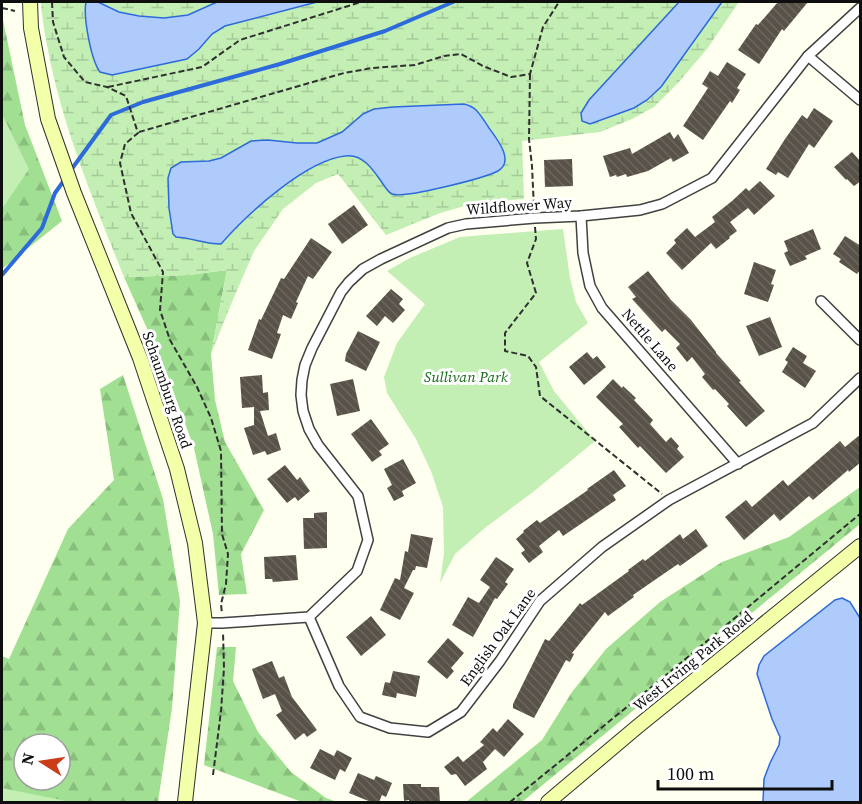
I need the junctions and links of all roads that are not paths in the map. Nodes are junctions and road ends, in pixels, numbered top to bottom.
1 (30, 2) edge
2 (861, 8) edge
3 (808, 56) junction
4 (861, 100) edge
5 (581, 216) junction
6 (821, 301) dead end
7 (861, 340) edge
8 (861, 378) edge
9 (738, 464) junction
10 (861, 546) edge
11 (309, 617) junction
12 (205, 623) junction
13 (185, 802) edge
14 (548, 802) edge

1 - 12 main road, Schaumburg Road
2 - 3 street, Wildflower Way
3 - 4 street
3 - 5 street, Wildflower Way
5 - 9 street, Nettle Lane
5 - 11 street, Wildflower Way
6 - 7 street
8 - 9 street, English Oak Lane
9 - 11 street, English Oak Lane
10 - 14 main road, West Irving Park Road
11 - 12 street
12 - 13 main road, Schaumburg Road

